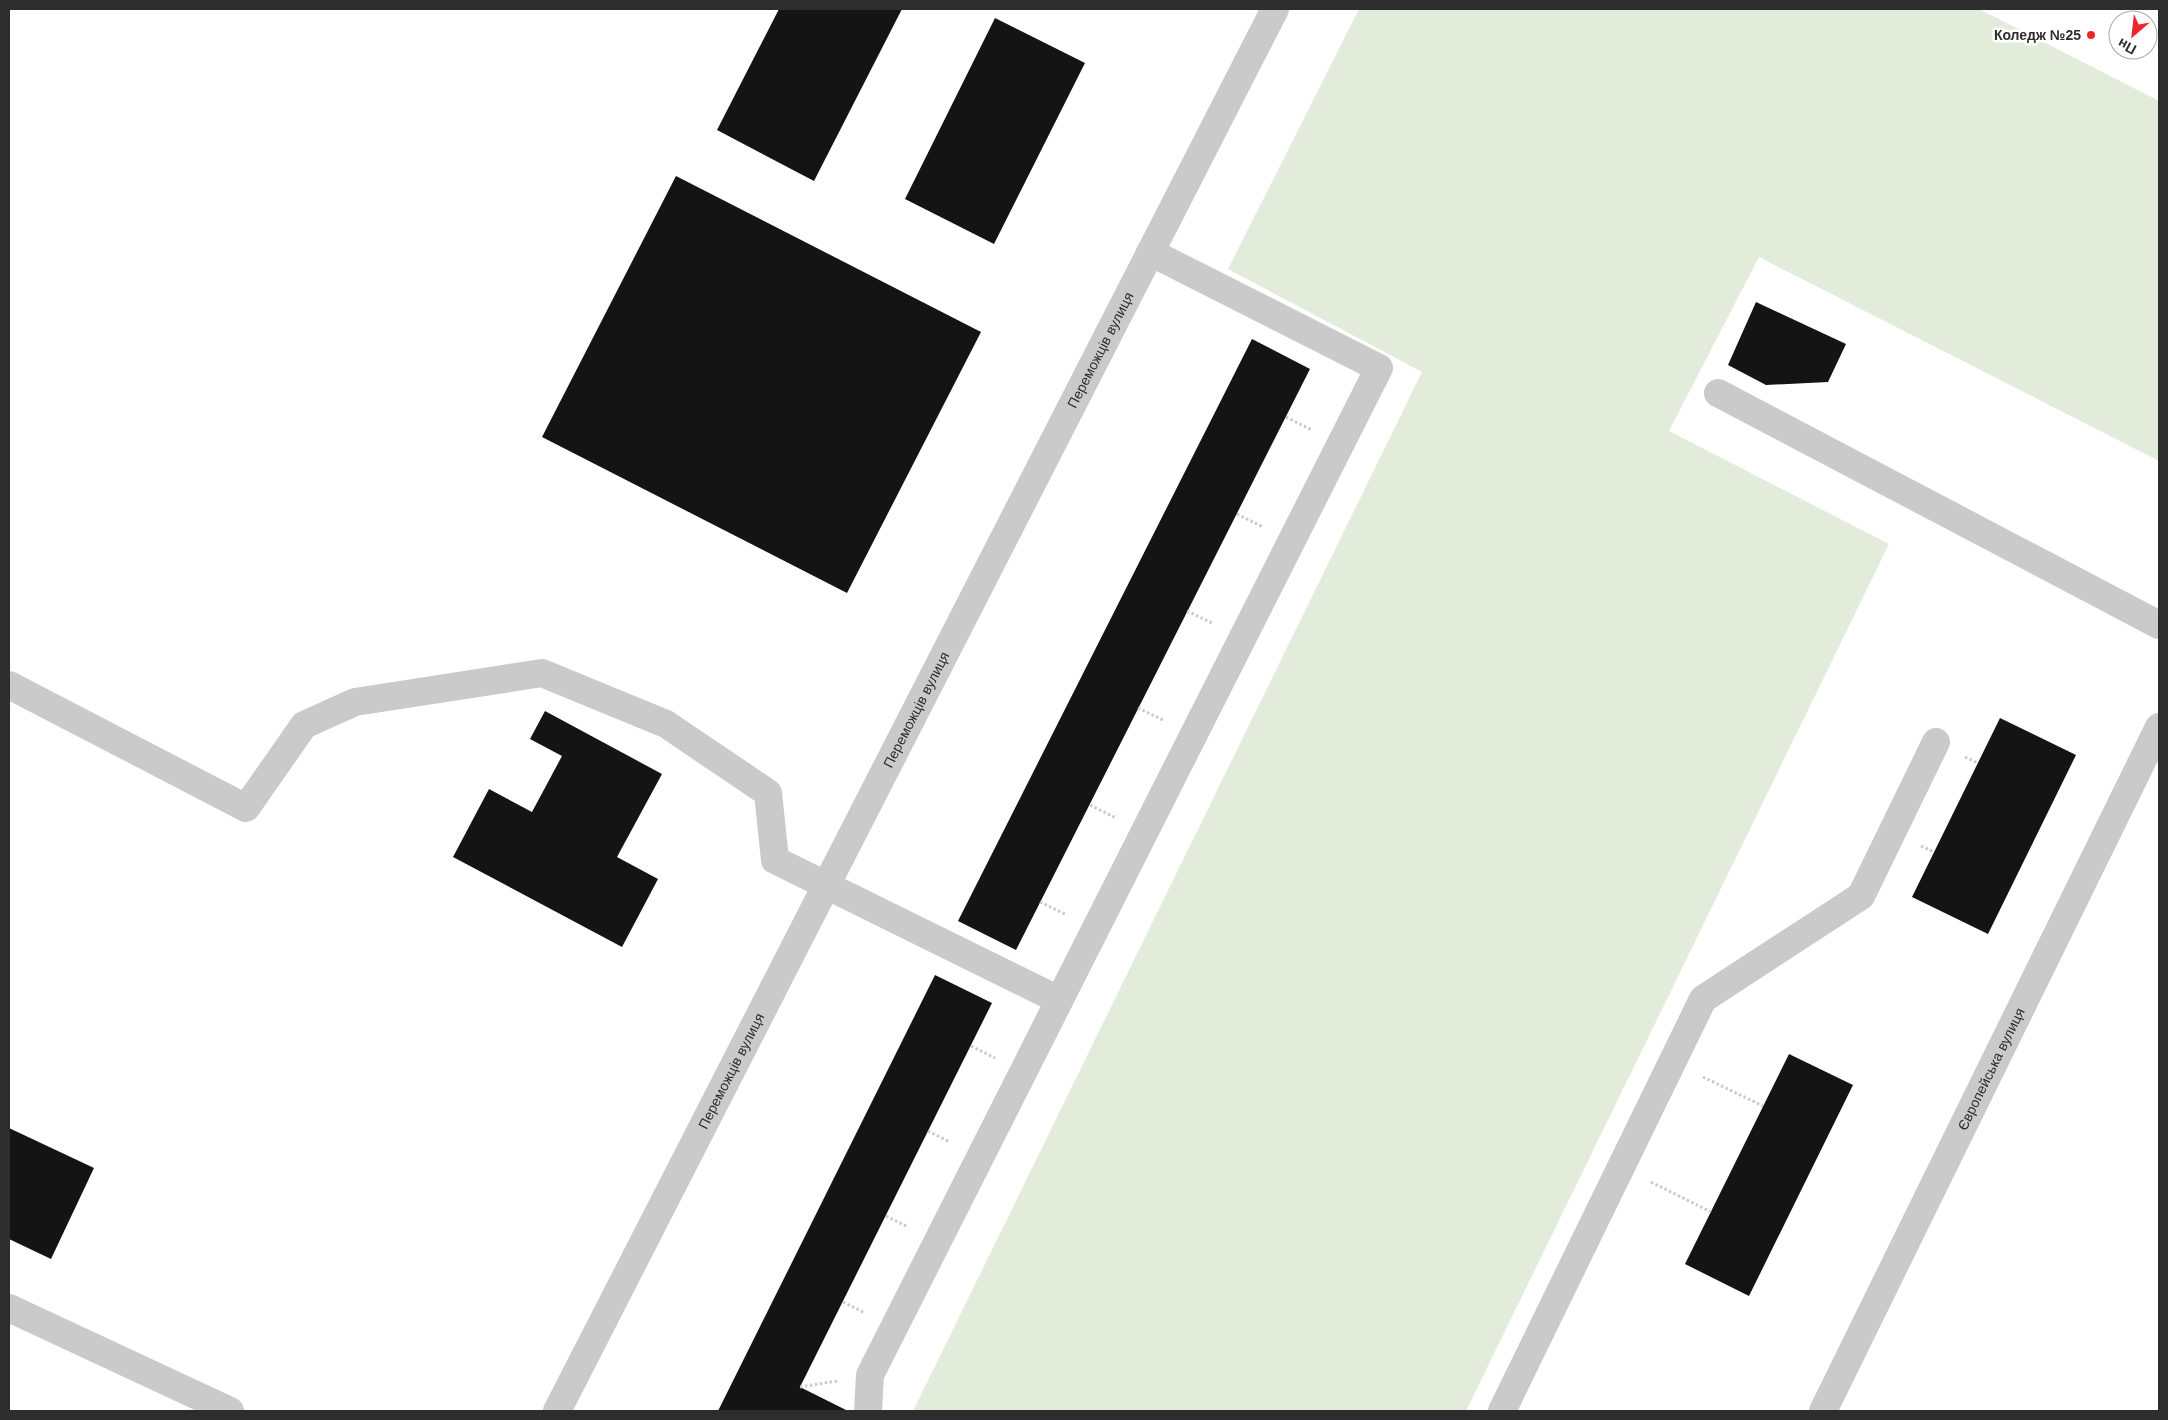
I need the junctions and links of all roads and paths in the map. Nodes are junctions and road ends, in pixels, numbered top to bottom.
1 (1275, 9) edge
2 (1150, 252) junction
3 (1718, 393) dead end
4 (2159, 625) edge
5 (9, 685) edge
6 (2159, 727) edge
7 (1936, 742) dead end
8 (826, 886) junction
9 (1059, 1000) junction
10 (1672, 1062) junction
11 (1763, 1106) dead end
12 (1621, 1167) junction
13 (1711, 1212) dead end
14 (9, 1308) edge
15 (230, 1411) edge
16 (557, 1411) edge
17 (868, 1411) edge
18 (1502, 1411) edge
19 (1823, 1411) edge

1 - 2 street, Переможців вулиця
2 - 8 street, Переможців вулиця
2 - 9 street
3 - 4 street
5 - 8 street
6 - 19 street, Європейська вулиця
7 - 10 street
8 - 9 street
8 - 16 street, Переможців вулиця
9 - 17 street
10 - 11 path
10 - 12 street
12 - 13 path
12 - 18 street
14 - 15 street

